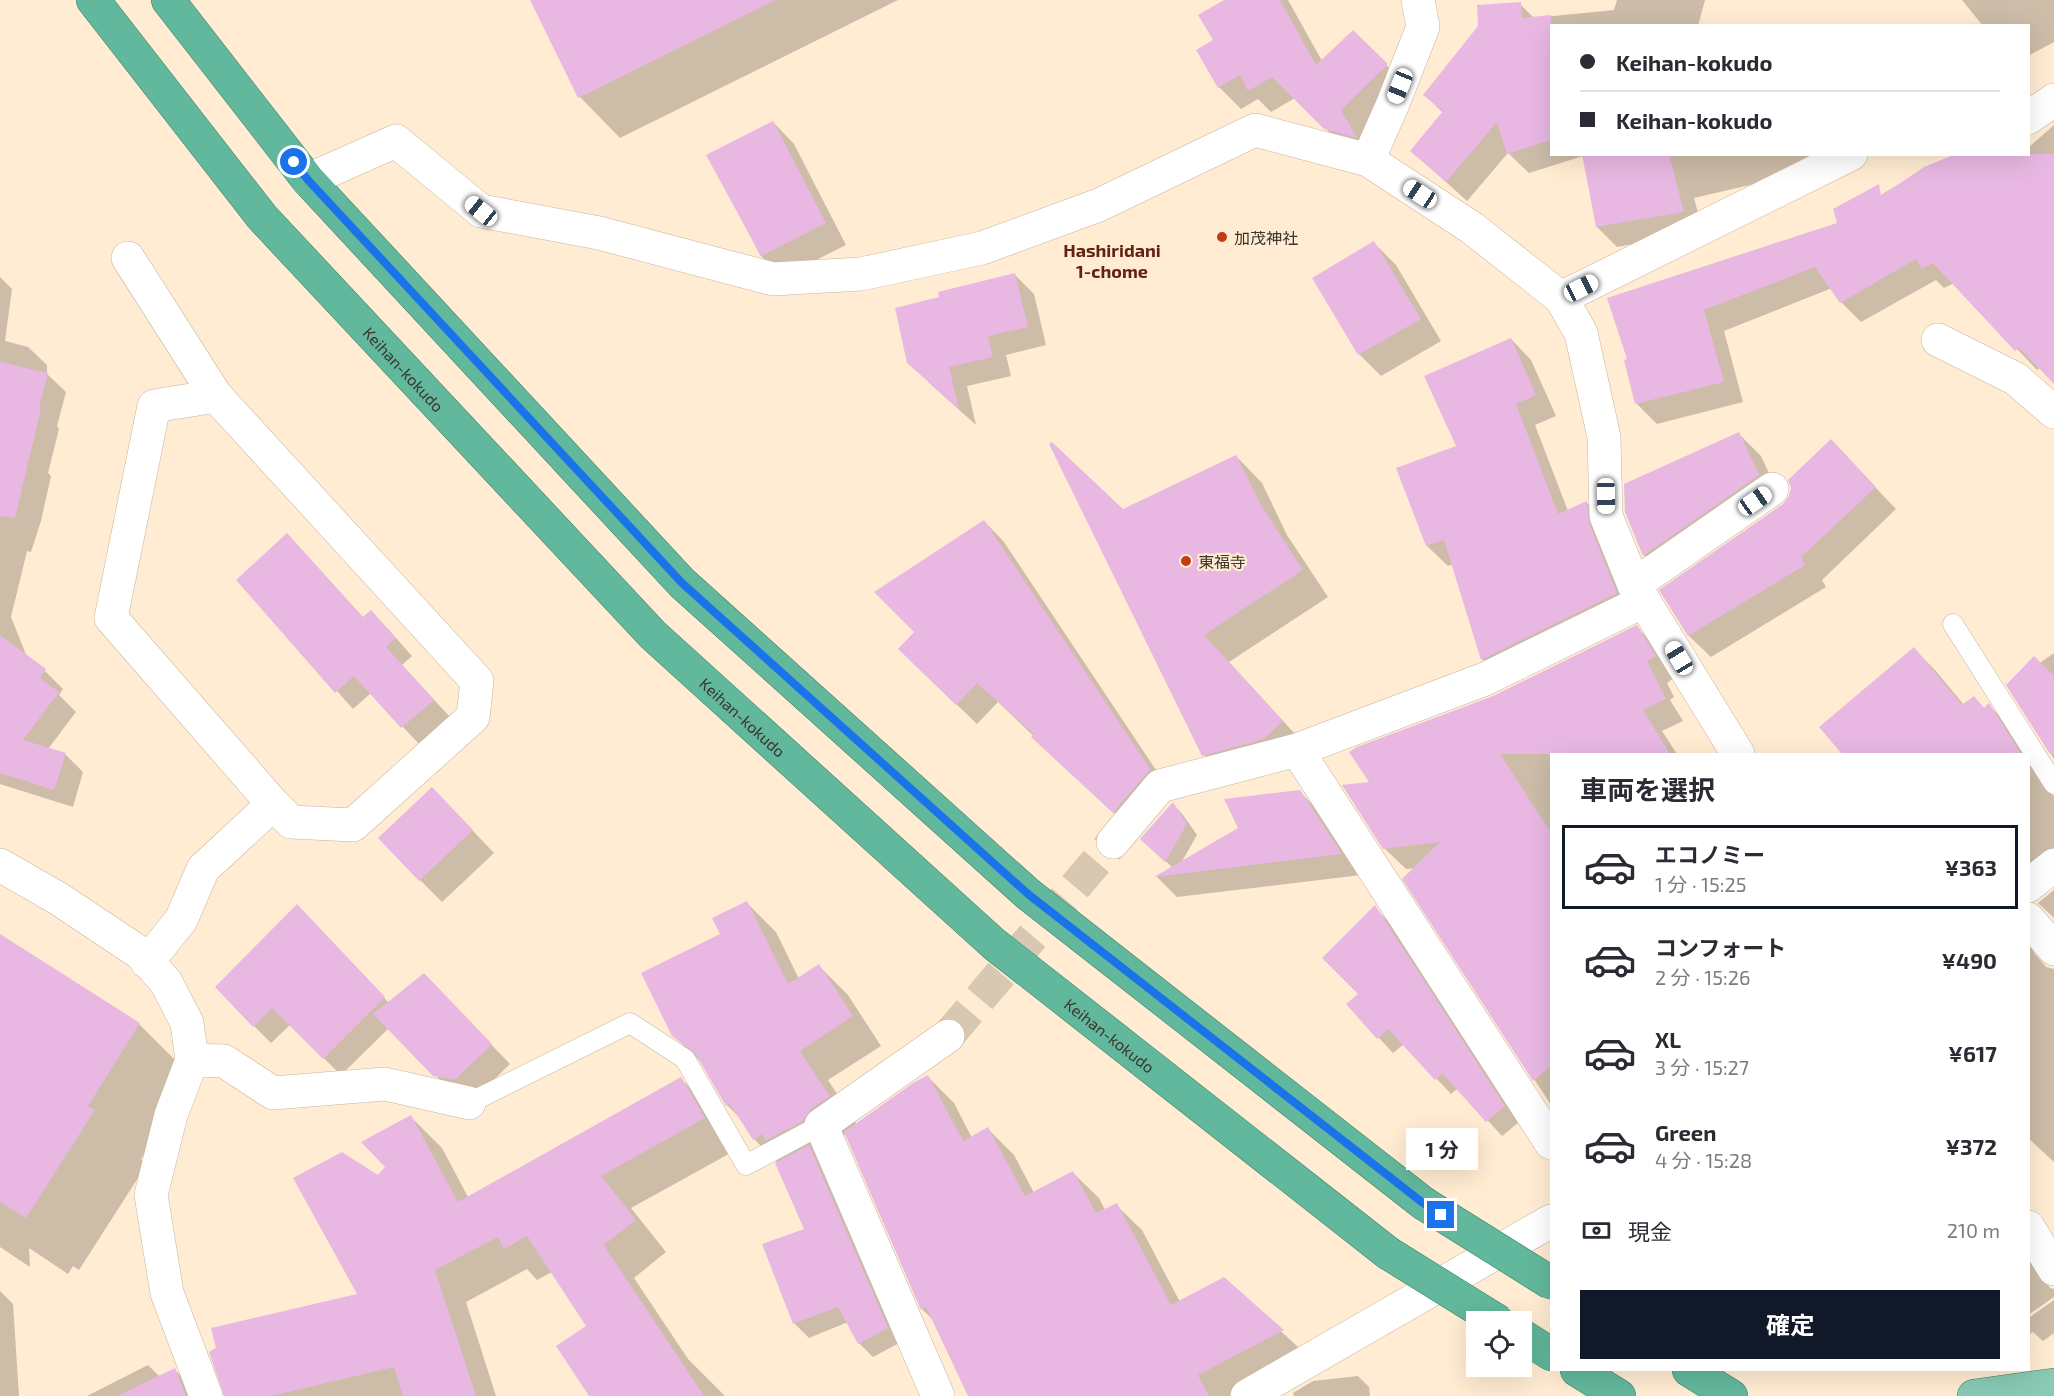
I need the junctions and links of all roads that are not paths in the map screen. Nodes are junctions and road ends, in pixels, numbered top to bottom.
1 (93, 0) edge
2 (168, 0) edge
3 (1418, 0) edge
4 (2054, 100) edge
5 (2030, 117) edge
6 (1847, 156) edge
7 (1368, 160) junction
8 (308, 180) junction
9 (128, 258) dead end
10 (1561, 298) junction
11 (1938, 340) dead end
12 (216, 396) junction
13 (2054, 412) edge
14 (1772, 489) dead end
15 (1639, 593) junction
16 (1953, 624) dead end
17 (1297, 750) junction
18 (1737, 753) edge
19 (2054, 784) edge
20 (273, 804) junction
21 (1113, 842) tunnel mouth
22 (0, 865) edge
23 (2054, 865) edge
24 (2030, 884) edge
25 (2030, 921) edge
26 (2054, 949) edge
27 (147, 962) junction
28 (948, 1036) tunnel mouth
29 (192, 1059) junction
30 (470, 1103) joint
31 (821, 1125) junction
32 (1550, 1141) edge
33 (1550, 1222) edge
34 (2039, 1228) edge
35 (2054, 1269) edge
36 (1550, 1282) edge
37 (1481, 1311) edge
38 (1532, 1342) edge
39 (1550, 1353) edge
40 (1579, 1371) edge
41 (1691, 1371) edge
42 (2054, 1385) edge
43 (206, 1396) edge
44 (938, 1396) edge
45 (1248, 1396) edge
46 (1619, 1396) edge
47 (1731, 1396) edge
48 (1974, 1396) edge

1 - 37 highway, Keihan-kokudo, bridge
2 - 8 highway
3 - 7 street
4 - 5 street
6 - 10 street
7 - 8 street
7 - 10 street
8 - 36 highway, bridge
9 - 12 street
10 - 15 street
11 - 13 street
12 - 20 street
12 - 20 street
14 - 15 street
15 - 17 street
15 - 18 street
16 - 19 lane
17 - 21 street
17 - 32 street
20 - 27 street
22 - 27 street
23 - 24 street
25 - 26 street
27 - 29 street
28 - 31 street
29 - 30 street
29 - 43 street
30 - 31 lane
31 - 44 street
33 - 45 street
34 - 35 street
38 - 39 highway
40 - 46 highway
41 - 47 highway
42 - 48 main road

